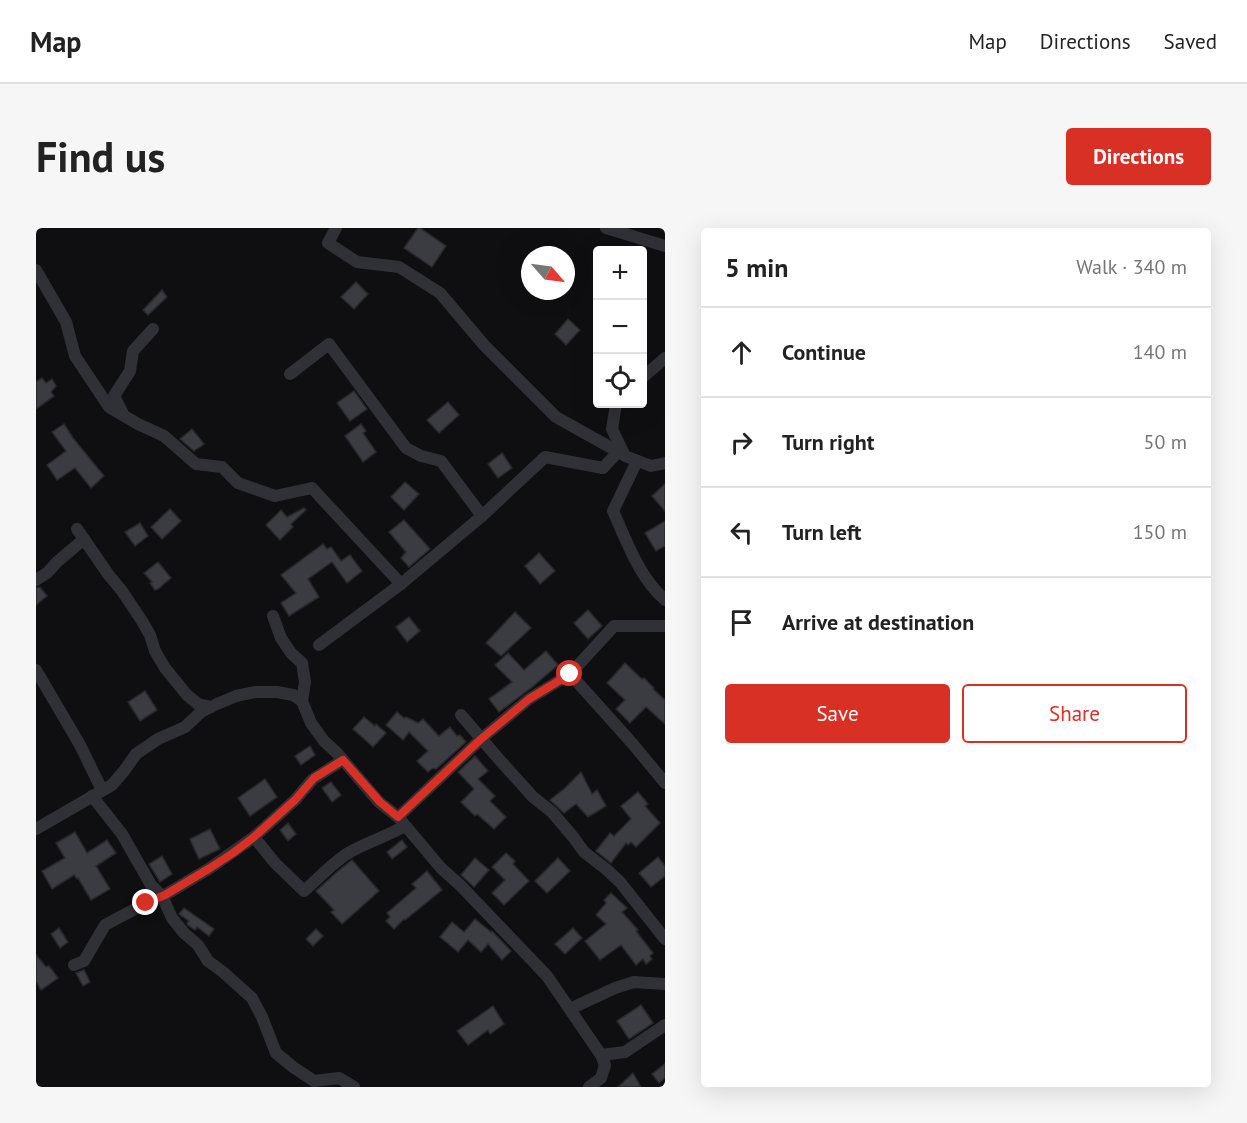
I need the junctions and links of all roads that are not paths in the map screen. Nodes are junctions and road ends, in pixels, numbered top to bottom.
1 (336, 228) edge
2 (606, 228) edge
3 (665, 246) edge
4 (36, 270) edge
5 (153, 329) dead end
6 (665, 358) edge
7 (290, 374) dead end
8 (647, 374) edge
9 (615, 408) edge
10 (124, 416) junction
11 (627, 456) junction
12 (665, 463) edge
13 (482, 516) junction
14 (36, 580) edge
15 (400, 585) junction
16 (660, 586) edge
17 (665, 600) edge
18 (273, 616) dead end
19 (665, 626) edge
20 (319, 645) dead end
21 (36, 670) edge
22 (570, 674) junction
23 (302, 701) junction
24 (211, 707) junction
25 (461, 715) dead end
26 (481, 739) junction
27 (343, 760) junction
28 (665, 783) edge
29 (97, 793) junction
30 (402, 822) junction
31 (36, 829) edge
32 (254, 837) junction
33 (162, 896) junction
34 (665, 939) edge
35 (74, 965) dead end
36 (665, 984) edge
37 (570, 1009) junction
38 (665, 1025) edge
39 (601, 1055) junction
40 (354, 1087) edge
41 (589, 1087) edge

1 - 11 street
2 - 3 street
4 - 10 street
5 - 10 street
6 - 8 street
7 - 13 street
9 - 11 street
10 - 15 street
11 - 12 street
11 - 13 street
11 - 16 street
13 - 15 street
14 - 24 street
15 - 20 street
16 - 17 street
18 - 23 street
19 - 22 street
21 - 29 street
22 - 26 street
22 - 28 street
23 - 24 street
23 - 27 street
24 - 29 street
25 - 26 street
26 - 30 street
26 - 34 street
27 - 30 street
27 - 32 street
29 - 31 street
29 - 33 street
30 - 32 street
30 - 37 street
32 - 33 street
33 - 35 street
33 - 40 street
36 - 37 street
37 - 39 street
38 - 39 street
39 - 41 street

